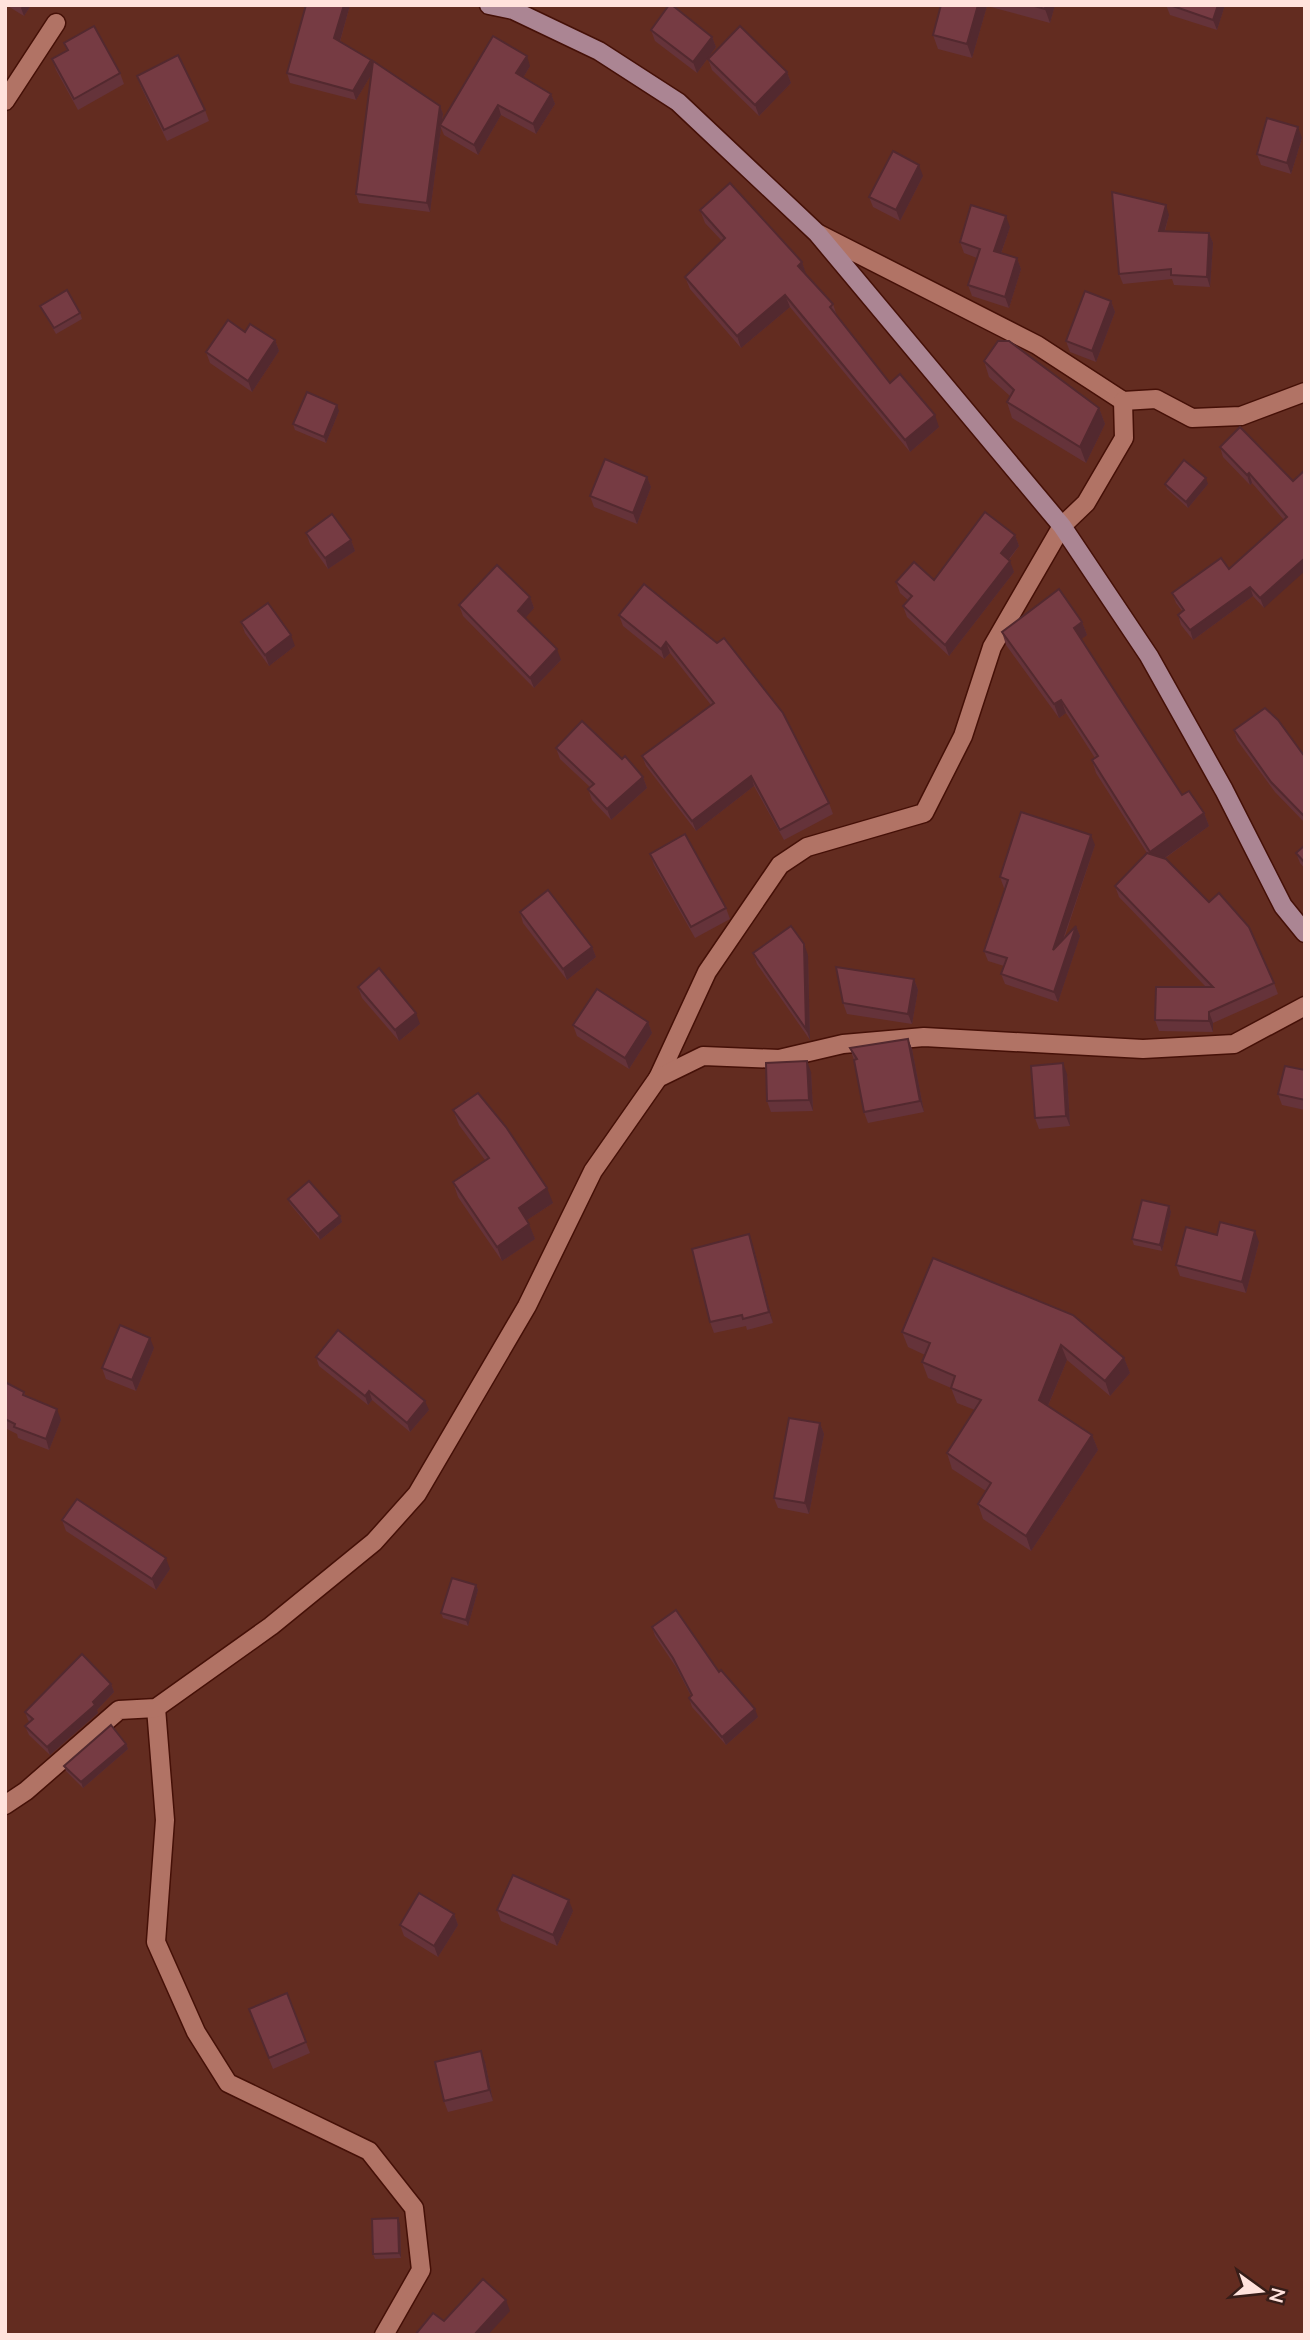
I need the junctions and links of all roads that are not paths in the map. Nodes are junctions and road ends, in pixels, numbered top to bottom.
1 (489, 5) edge
2 (56, 23) dead end
3 (5, 101) edge
4 (817, 233) junction
5 (1305, 392) edge
6 (1123, 401) junction
7 (1062, 526) junction
8 (1305, 933) edge
9 (1305, 1006) edge
10 (658, 1078) junction
11 (156, 1708) junction
12 (5, 1805) edge
13 (384, 2335) edge

1 - 4 main road
2 - 3 street
4 - 6 street
4 - 7 main road
5 - 6 street
6 - 7 street
7 - 8 main road
7 - 10 street
9 - 10 street
10 - 11 street
11 - 12 street
11 - 13 street

